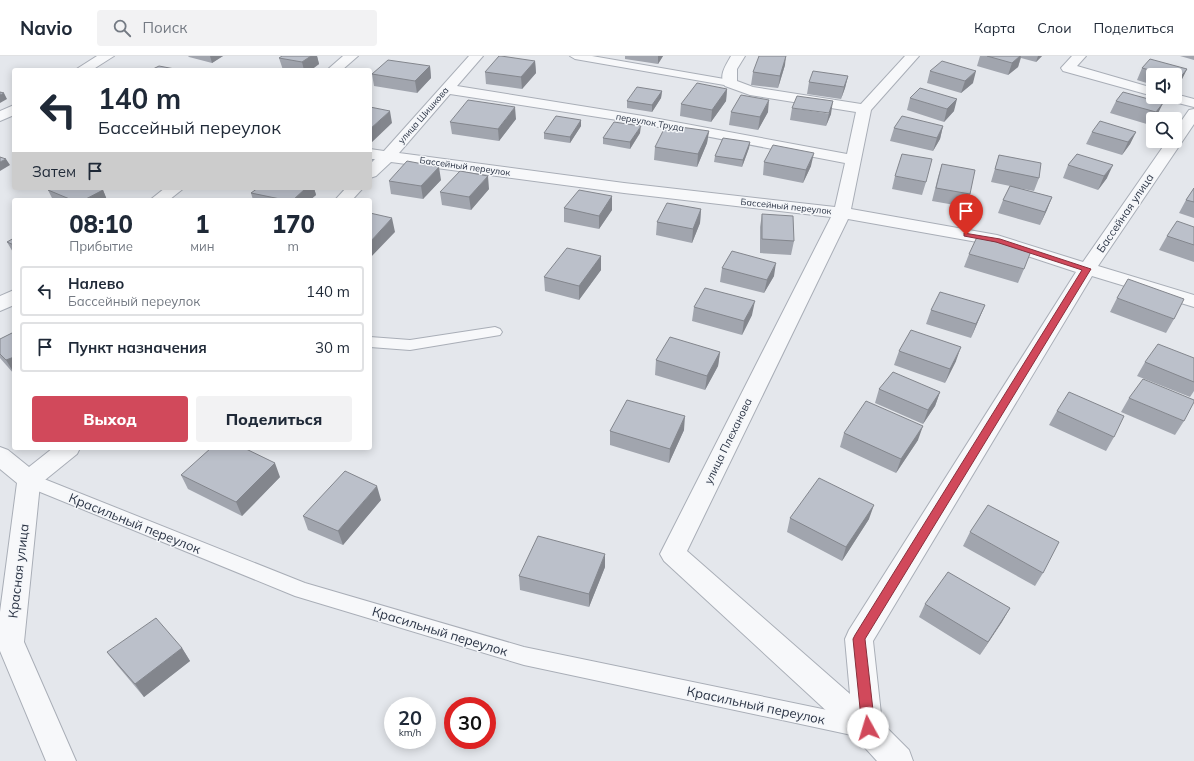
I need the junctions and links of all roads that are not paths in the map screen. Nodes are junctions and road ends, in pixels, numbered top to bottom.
1 (106, 56) edge
2 (351, 56) edge
3 (476, 56) edge
4 (575, 56) edge
5 (738, 56) edge
6 (912, 56) edge
7 (1079, 56) edge
8 (85, 68) edge
9 (336, 68) edge
10 (730, 83) junction
11 (447, 89) junction
12 (1146, 90) edge
13 (1182, 100) edge
14 (1194, 103) edge
15 (864, 109) junction
16 (12, 110) edge
17 (1194, 113) edge
18 (0, 117) edge
19 (1182, 131) edge
20 (1170, 148) edge
21 (372, 154) edge
22 (388, 156) junction
23 (853, 160) junction
24 (372, 171) edge
25 (173, 190) edge
26 (353, 190) edge
27 (161, 198) edge
28 (345, 198) edge
29 (842, 212) junction
30 (1087, 269) junction
31 (12, 297) edge
32 (1194, 301) edge
33 (0, 306) edge
34 (495, 332) dead end
35 (372, 342) edge
36 (66, 450) edge
37 (0, 456) edge
38 (29, 480) junction
39 (868, 728) junction
40 (60, 761) edge
41 (898, 761) edge

1 - 8 street
2 - 9 street
3 - 11 street, улица Шишкова
4 - 10 lane
5 - 10 street
6 - 15 street, улица Плеханова
7 - 12 street
10 - 15 street
11 - 22 street, улица Шишкова
11 - 23 street, переулок Труда
13 - 14 street
15 - 23 street, улица Плеханова
16 - 18 street
17 - 19 street, Бассейная улица
20 - 30 street, Бассейная улица
21 - 22 street, Бассейный переулок
22 - 24 street, улица Шишкова
22 - 29 street, Бассейный переулок
23 - 29 street, улица Плеханова
25 - 27 street
26 - 28 street
29 - 30 street, Бассейный переулок
29 - 39 street, улица Плеханова
30 - 32 street, Бассейный переулок
30 - 39 street, Бассейная улица
31 - 33 street
34 - 35 lane
36 - 38 street
37 - 38 street
38 - 39 lane, Красильный переулок
38 - 40 street, Красная улица
39 - 41 street, улица Плеханова

